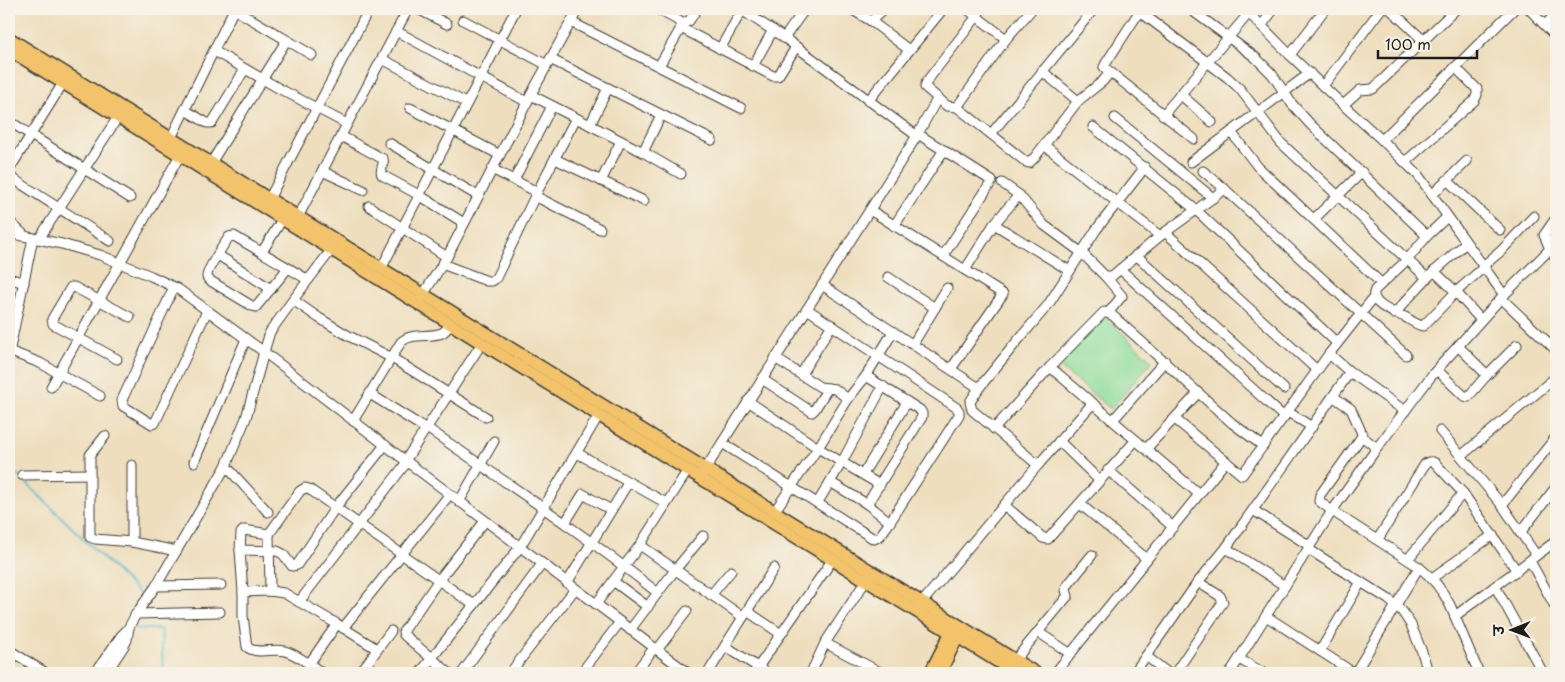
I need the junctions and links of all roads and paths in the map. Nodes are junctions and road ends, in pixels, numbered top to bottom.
1 (234, 9) edge
2 (369, 9) edge
3 (408, 9) edge
4 (418, 9) edge
5 (516, 9) edge
6 (578, 9) edge
7 (697, 9) edge
8 (741, 9) edge
9 (805, 9) edge
10 (852, 9) edge
11 (884, 9) edge
12 (943, 9) edge
13 (968, 9) edge
14 (1032, 9) edge
15 (1094, 9) edge
16 (1190, 9) edge
17 (1274, 9) edge
18 (1325, 9) edge
19 (1381, 9) edge
20 (1456, 9) edge
21 (1514, 9) edge
22 (1529, 9) edge
23 (662, 10) edge
24 (1140, 10) edge
25 (1393, 10) edge
26 (1247, 11) edge
27 (979, 12) edge
28 (1556, 14) edge
29 (463, 20) dead end
30 (871, 21) junction
31 (571, 22) junction
32 (447, 24) dead end
33 (1262, 25) junction
34 (1545, 25) junction
35 (681, 26) junction
36 (773, 30) junction
37 (396, 32) junction
38 (1229, 37) junction
39 (1556, 37) edge
40 (9, 38) edge
41 (784, 38) junction
42 (1006, 39) junction
43 (499, 40) junction
44 (1423, 40) junction
45 (286, 41) junction
46 (796, 47) junction
47 (720, 49) junction
48 (909, 50) junction
49 (214, 51) junction
50 (10, 53) edge
51 (312, 55) dead end
52 (1290, 55) junction
53 (382, 59) junction
54 (549, 62) junction
55 (1208, 62) junction
56 (659, 66) junction
57 (753, 66) junction
58 (1455, 67) junction
59 (245, 68) junction
60 (1042, 71) junction
61 (1110, 72) junction
62 (1310, 73) junction
63 (480, 76) junction
64 (263, 79) junction
65 (64, 83) junction
66 (1323, 86) junction
67 (608, 88) junction
68 (1284, 93) junction
69 (1180, 94) junction
70 (529, 99) junction
71 (937, 99) junction
72 (868, 101) junction
73 (1078, 101) junction
74 (466, 103) junction
75 (1343, 105) junction
76 (552, 106) junction
77 (957, 107) junction
78 (410, 108) dead end
79 (741, 108) dead end
80 (317, 109) junction
81 (185, 110) junction
82 (1258, 112) junction
83 (661, 115) junction
84 (1163, 115) junction
85 (118, 117) junction
86 (576, 118) junction
87 (1116, 118) dead end
88 (9, 121) edge
89 (1212, 122) dead end
90 (347, 124) junction
91 (590, 125) junction
92 (1093, 127) dead end
93 (452, 130) junction
94 (1231, 132) junction
95 (991, 134) junction
96 (31, 135) junction
97 (917, 135) junction
98 (341, 136) junction
99 (1194, 139) dead end
100 (712, 140) dead end
101 (1382, 140) junction
102 (621, 141) junction
103 (169, 143) junction
104 (389, 143) dead end
105 (1044, 145) junction
106 (944, 150) junction
107 (643, 152) junction
108 (180, 155) junction
109 (500, 155) junction
110 (555, 159) junction
111 (1466, 161) dead end
112 (1191, 162) dead end
113 (1405, 162) junction
114 (211, 163) junction
115 (1145, 167) junction
116 (85, 169) junction
117 (432, 169) junction
118 (492, 169) junction
119 (9, 170) edge
120 (322, 171) junction
121 (1203, 171) dead end
122 (1362, 172) junction
123 (681, 174) dead end
124 (9, 176) edge
125 (514, 180) junction
126 (600, 180) junction
127 (1447, 180) junction
128 (1002, 183) dead end
129 (1225, 189) junction
130 (363, 190) dead end
131 (536, 194) junction
132 (419, 195) junction
133 (1019, 195) junction
134 (1432, 195) junction
135 (478, 196) junction
136 (1337, 196) junction
137 (130, 198) dead end
138 (1213, 198) junction
139 (270, 199) junction
140 (644, 202) dead end
141 (1117, 203) junction
142 (369, 206) dead end
143 (59, 208) junction
144 (870, 210) junction
145 (1196, 210) junction
146 (1534, 216) dead end
147 (298, 217) junction
148 (1447, 217) junction
149 (283, 218) junction
150 (1314, 218) junction
151 (1556, 218) edge
152 (9, 221) edge
153 (464, 223) junction
154 (994, 224) junction
155 (894, 226) junction
156 (402, 228) junction
157 (600, 229) dead end
158 (1500, 230) dead end
159 (9, 233) edge
160 (1163, 234) junction
161 (1427, 236) junction
162 (33, 238) junction
163 (110, 241) dead end
164 (1466, 242) junction
165 (332, 249) junction
166 (1550, 249) junction
167 (262, 252) junction
168 (1082, 253) junction
169 (218, 255) junction
170 (1136, 255) junction
171 (943, 256) junction
172 (1556, 258) edge
173 (1407, 260) junction
174 (444, 261) junction
175 (119, 263) junction
176 (1483, 266) junction
177 (288, 268) junction
178 (381, 269) junction
179 (1120, 269) junction
180 (965, 270) junction
181 (1070, 271) junction
182 (1434, 272) junction
183 (1105, 276) junction
184 (888, 277) dead end
185 (9, 278) edge
186 (1427, 278) junction
187 (308, 280) junction
188 (24, 283) junction
189 (1381, 283) junction
190 (822, 285) junction
191 (174, 287) junction
192 (947, 288) dead end
193 (271, 289) junction
194 (1456, 292) junction
195 (1503, 296) junction
196 (1374, 297) junction
197 (420, 299) junction
198 (293, 300) junction
199 (98, 301) junction
200 (935, 308) junction
201 (807, 309) junction
202 (208, 311) junction
203 (1108, 312) junction
204 (1360, 314) junction
205 (1394, 314) junction
206 (130, 318) dead end
207 (1481, 320) junction
208 (12, 321) edge
209 (451, 324) junction
210 (832, 325) junction
211 (892, 332) junction
212 (78, 337) junction
213 (246, 339) junction
214 (482, 343) junction
215 (1337, 343) junction
216 (912, 344) junction
217 (1517, 345) dead end
218 (1458, 346) junction
219 (1555, 348) edge
220 (9, 352) edge
221 (264, 352) junction
222 (1329, 354) junction
223 (878, 356) junction
224 (1406, 356) dead end
225 (392, 358) junction
226 (775, 358) junction
227 (117, 359) dead end
228 (1165, 362) junction
229 (1050, 367) junction
230 (951, 369) junction
231 (1317, 370) junction
232 (1437, 370) junction
233 (59, 372) junction
234 (1350, 372) junction
235 (801, 374) junction
236 (1487, 375) junction
237 (866, 376) junction
238 (1556, 377) edge
239 (762, 379) junction
240 (883, 386) junction
241 (51, 387) dead end
242 (828, 388) junction
243 (979, 388) junction
244 (1284, 389) dead end
245 (1198, 393) junction
246 (370, 394) junction
247 (449, 394) junction
248 (100, 396) dead end
249 (1334, 397) junction
250 (848, 399) junction
251 (748, 401) junction
252 (907, 402) junction
253 (1093, 403) junction
254 (1405, 411) junction
255 (1286, 414) junction
256 (599, 416) junction
257 (486, 417) dead end
258 (1175, 419) junction
259 (1113, 420) junction
260 (353, 421) junction
261 (1312, 427) junction
262 (426, 428) junction
263 (994, 429) junction
264 (1440, 432) dead end
265 (105, 436) dead end
266 (1362, 436) junction
267 (1556, 437) edge
268 (1136, 440) junction
269 (494, 441) dead end
270 (1059, 441) junction
271 (722, 443) junction
272 (385, 445) junction
273 (1263, 446) junction
274 (818, 448) junction
275 (1147, 448) junction
276 (1377, 448) junction
277 (577, 453) junction
278 (1461, 456) junction
279 (1226, 461) junction
280 (194, 462) dead end
281 (406, 462) junction
282 (842, 462) junction
283 (132, 465) dead end
284 (480, 465) junction
285 (1038, 465) junction
286 (226, 466) junction
287 (688, 470) junction
288 (1108, 470) junction
289 (702, 473) junction
290 (90, 474) junction
291 (862, 474) junction
292 (22, 475) dead end
293 (1099, 480) junction
294 (830, 482) junction
295 (628, 483) junction
296 (880, 485) junction
297 (791, 487) junction
298 (1556, 487) edge
299 (1463, 493) junction
300 (450, 494) junction
301 (1199, 494) junction
302 (459, 502) junction
303 (818, 502) junction
304 (666, 503) junction
305 (867, 504) junction
306 (1080, 504) junction
307 (1004, 505) junction
308 (1502, 506) junction
309 (335, 508) junction
310 (544, 508) junction
311 (611, 510) junction
312 (1253, 510) junction
313 (1332, 511) junction
314 (268, 512) dead end
315 (774, 512) junction
316 (485, 521) junction
317 (890, 522) junction
318 (565, 523) junction
319 (358, 524) junction
320 (1173, 527) junction
321 (1520, 533) junction
322 (269, 534) junction
323 (1492, 535) junction
324 (702, 536) dead end
325 (1378, 539) junction
326 (1556, 541) edge
327 (132, 542) junction
328 (592, 542) junction
329 (640, 545) junction
330 (520, 547) junction
331 (1226, 548) junction
332 (1309, 548) junction
333 (240, 550) junction
334 (176, 551) junction
335 (268, 551) junction
336 (401, 555) junction
337 (1092, 555) dead end
338 (1533, 558) junction
339 (833, 559) junction
340 (1147, 559) junction
341 (1408, 559) junction
342 (542, 564) junction
343 (624, 566) junction
344 (1419, 566) junction
345 (774, 568) dead end
346 (675, 570) junction
347 (731, 570) dead end
348 (1517, 570) junction
349 (1432, 578) junction
350 (867, 579) junction
351 (438, 581) junction
352 (613, 581) junction
353 (1198, 582) junction
354 (1361, 582) junction
355 (567, 583) junction
356 (156, 586) junction
357 (220, 586) dead end
358 (1284, 586) junction
359 (1495, 586) junction
360 (575, 589) junction
361 (270, 591) junction
362 (243, 592) junction
363 (1553, 592) edge
364 (658, 593) junction
365 (711, 595) junction
366 (299, 602) junction
367 (596, 604) junction
368 (474, 605) junction
369 (1396, 606) junction
370 (648, 607) junction
371 (919, 607) junction
372 (1556, 608) edge
373 (687, 611) dead end
374 (220, 612) dead end
375 (136, 614) junction
376 (745, 614) junction
377 (1266, 616) junction
378 (1455, 616) junction
379 (620, 622) junction
380 (340, 626) junction
381 (129, 628) junction
382 (630, 630) junction
383 (956, 630) junction
384 (391, 631) dead end
385 (1038, 632) junction
386 (781, 634) junction
387 (825, 643) junction
388 (725, 646) junction
389 (377, 649) junction
390 (655, 649) junction
391 (1320, 651) junction
392 (12, 652) edge
393 (1071, 654) junction
394 (1146, 656) junction
395 (432, 658) junction
396 (1239, 659) junction
397 (1015, 660) junction
398 (9, 662) edge
399 (309, 664) junction
400 (867, 664) junction
401 (756, 670) edge
402 (46, 673) edge
403 (95, 673) edge
404 (106, 673) edge
405 (322, 673) edge
406 (360, 673) edge
407 (420, 673) edge
408 (449, 673) edge
409 (462, 673) edge
410 (510, 673) edge
411 (581, 673) edge
412 (635, 673) edge
413 (686, 673) edge
414 (708, 673) edge
415 (767, 673) edge
416 (811, 673) edge
417 (862, 673) edge
418 (882, 673) edge
419 (930, 673) edge
420 (940, 673) edge
421 (1016, 673) edge
422 (1036, 673) edge
423 (1055, 673) edge
424 (1134, 673) edge
425 (1168, 673) edge
426 (1175, 673) edge
427 (1230, 673) edge
428 (1264, 673) edge
429 (1354, 673) edge
430 (1426, 673) edge
431 (1479, 673) edge
432 (1543, 673) edge

1 - 45 street
1 - 49 street
2 - 80 street
3 - 37 street
4 - 32 street
5 - 43 street
6 - 31 street
7 - 35 street
8 - 36 street
8 - 47 street
9 - 41 street
10 - 30 street
11 - 30 street
12 - 48 street
13 - 27 street
14 - 42 street
15 - 60 street
16 - 38 street
17 - 33 street
18 - 52 street
19 - 66 street
20 - 44 street
21 - 58 street
22 - 34 street
23 - 35 street
24 - 55 street
24 - 61 street
25 - 44 street
26 - 33 street
26 - 38 street
27 - 42 street
27 - 71 street
28 - 34 street
29 - 43 street
30 - 48 street
31 - 54 street
31 - 56 street
33 - 52 street
34 - 39 street
35 - 47 street
35 - 56 street
36 - 41 street
36 - 57 street
37 - 53 street
37 - 63 street
38 - 55 street
38 - 68 street
40 - 103 main road
41 - 46 street
42 - 77 street
43 - 54 street
43 - 63 street
44 - 75 street
45 - 51 street
45 - 64 street
46 - 57 street
46 - 72 street
47 - 57 street
48 - 72 street
49 - 59 street
49 - 81 street
50 - 65 main road
52 - 62 street
53 - 74 street
53 - 90 street
54 - 67 street
54 - 70 street
55 - 69 street
55 - 82 street
56 - 79 street
58 - 101 street
58 - 113 street
59 - 64 street
59 - 81 street
60 - 73 street
60 - 95 street
61 - 73 street
61 - 84 street
62 - 66 street
62 - 68 street
63 - 70 street
63 - 74 street
64 - 80 street
64 - 114 street
65 - 85 main road
65 - 96 street
66 - 75 street
67 - 83 street
67 - 91 street
68 - 82 street
68 - 122 street
69 - 84 street
69 - 89 street
70 - 76 street
70 - 109 street
71 - 77 street
71 - 97 street
72 - 97 street
73 - 105 street
74 - 93 street
75 - 101 street
76 - 86 street
76 - 125 street
77 - 95 street
78 - 93 street
80 - 90 street
80 - 139 street
81 - 103 street
82 - 94 street
82 - 136 street
83 - 100 street
83 - 107 street
84 - 99 street
85 - 103 main road
85 - 116 street
86 - 91 street
86 - 110 street
87 - 138 street
88 - 96 street
90 - 98 street
91 - 102 street
92 - 115 street
93 - 109 street
93 - 117 street
94 - 112 street
94 - 150 street
95 - 105 street
96 - 116 street
96 - 119 street
97 - 106 street
97 - 144 street
98 - 120 street
98 - 132 street
101 - 113 street
102 - 107 street
102 - 126 street
103 - 108 main road
103 - 114 main road
104 - 117 street
105 - 141 street
106 - 155 street
106 - 171 street
107 - 123 street
108 - 149 main road
108 - 175 street
109 - 118 street
110 - 126 street
110 - 131 street
111 - 127 street
113 - 134 street
114 - 139 main road
115 - 141 street
115 - 145 street
116 - 137 street
116 - 143 street
117 - 132 street
117 - 135 street
118 - 125 street
118 - 135 street
120 - 130 street
120 - 147 street
121 - 129 street
122 - 136 street
122 - 161 street
124 - 143 street
125 - 131 street
126 - 140 street
127 - 134 street
127 - 158 street
128 - 133 street
129 - 138 street
129 - 204 street
131 - 157 street
131 - 174 street
132 - 153 street
132 - 156 street
133 - 154 street
133 - 168 street
134 - 148 street
135 - 153 street
136 - 150 street
136 - 173 street
138 - 145 street
139 - 147 main road
141 - 160 street
141 - 168 street
142 - 156 street
143 - 162 street
143 - 163 street
144 - 155 street
144 - 190 street
145 - 160 street
145 - 215 street
146 - 176 street
147 - 178 main road
148 - 161 street
148 - 164 street
149 - 165 main road
149 - 167 street
150 - 189 street
151 - 166 street
152 - 162 street
153 - 174 street
154 - 180 street
154 - 181 street
155 - 171 street
156 - 174 street
156 - 178 street
159 - 162 street
160 - 170 street
160 - 231 street
161 - 173 street
162 - 175 street
162 - 188 street
164 - 176 street
164 - 182 street
165 - 187 street
165 - 197 main road
166 - 172 street
166 - 195 street
167 - 169 street
167 - 177 street
168 - 181 street
168 - 183 street
169 - 193 street
169 - 193 street
170 - 179 street
170 - 244 street
171 - 180 street
173 - 186 street
173 - 189 street
174 - 197 street
175 - 191 street
175 - 199 street
176 - 194 street
176 - 195 street
177 - 187 street
177 - 193 street
178 - 197 main road
179 - 183 street
179 - 255 street
180 - 230 street
181 - 243 street
182 - 186 street
182 - 194 street
183 - 203 street
184 - 200 street
185 - 188 street
186 - 205 street
187 - 198 street
188 - 208 street
189 - 196 street
190 - 201 street
190 - 211 street
191 - 202 street
191 - 202 street
192 - 200 street
194 - 205 street
194 - 207 street
195 - 207 street
195 - 219 street
196 - 204 street
196 - 205 street
197 - 209 main road
197 - 289 main road
198 - 221 street
198 - 225 street
199 - 206 street
199 - 212 street
199 - 212 street
200 - 216 street
201 - 210 street
201 - 226 street
202 - 213 street
203 - 228 street
203 - 229 street
204 - 215 street
204 - 224 street
207 - 218 street
208 - 220 street
209 - 214 main road
209 - 225 street
210 - 223 street
210 - 235 street
211 - 216 street
211 - 223 street
212 - 227 street
212 - 233 street
213 - 221 street
213 - 280 street
214 - 247 street
214 - 256 main road
215 - 222 street
216 - 230 street
217 - 236 street
218 - 232 street
218 - 236 street
220 - 233 street
221 - 260 street
221 - 286 street
222 - 231 street
222 - 234 street
223 - 237 street
223 - 317 street
225 - 246 street
225 - 247 street
226 - 235 street
226 - 239 street
228 - 245 street
228 - 259 street
229 - 253 street
229 - 263 street
230 - 243 street
231 - 255 street
232 - 236 street
232 - 254 street
233 - 241 street
233 - 248 street
234 - 249 street
234 - 254 street
235 - 242 street
237 - 240 street
237 - 250 street
238 - 278 street
239 - 242 street
239 - 251 street
240 - 252 street
240 - 282 street
242 - 250 street
243 - 263 street
245 - 258 street
245 - 273 street
246 - 260 street
246 - 262 street
247 - 257 street
247 - 262 street
249 - 261 street
249 - 266 street
250 - 274 street
251 - 271 street
251 - 274 street
252 - 291 street
252 - 296 street
253 - 259 street
253 - 270 street
254 - 276 street
255 - 261 street
255 - 273 street
256 - 277 street
256 - 287 main road
258 - 275 street
258 - 279 street
259 - 268 street
260 - 272 street
261 - 312 street
262 - 281 street
262 - 284 street
263 - 285 street
264 - 278 street
265 - 290 street
266 - 276 street
266 - 313 street
267 - 308 street
268 - 275 street
268 - 288 street
269 - 284 street
270 - 285 street
270 - 293 street
271 - 289 street
271 - 297 street
272 - 281 street
272 - 309 street
273 - 279 street
274 - 282 street
274 - 297 street
275 - 301 street
276 - 313 street
277 - 295 street
277 - 310 street
278 - 308 street
279 - 301 street
281 - 300 street
281 - 319 street
282 - 291 street
282 - 294 street
283 - 327 street
284 - 302 street
284 - 310 street
285 - 307 street
286 - 314 street
286 - 334 street
287 - 289 main road
287 - 304 street
288 - 293 street
288 - 320 street
289 - 315 main road
289 - 339 main road
290 - 292 street
290 - 327 street
291 - 296 street
293 - 306 street
294 - 303 street
294 - 305 street
295 - 304 street
295 - 311 street
296 - 305 street
297 - 303 street
297 - 315 street
298 - 321 street
299 - 323 street
299 - 325 street
299 - 341 street
300 - 302 street
300 - 336 street
301 - 320 street
302 - 316 street
303 - 317 street
304 - 329 street
305 - 317 street
306 - 307 street
306 - 340 street
307 - 371 street
308 - 321 street
309 - 319 street
309 - 322 street
309 - 335 street
310 - 318 street
310 - 330 street
311 - 318 street
311 - 328 street
312 - 331 street
312 - 332 street
313 - 325 street
313 - 332 street
315 - 371 main road
316 - 330 street
316 - 351 street
318 - 328 street
319 - 336 street
319 - 366 street
320 - 340 street
321 - 338 street
322 - 333 street
322 - 335 street
323 - 348 street
323 - 349 street
324 - 346 street
325 - 341 street
326 - 338 street
327 - 334 street
328 - 343 street
328 - 355 street
329 - 343 street
329 - 346 street
330 - 342 street
330 - 368 street
331 - 353 street
331 - 358 street
332 - 354 street
332 - 358 street
333 - 335 street
333 - 362 street
334 - 356 street
335 - 361 street
336 - 351 street
336 - 380 street
337 - 385 street
338 - 348 street
338 - 363 street
339 - 350 main road
339 - 386 street
340 - 393 street
341 - 344 street
342 - 355 street
342 - 409 street
343 - 352 street
343 - 364 street
344 - 349 street
344 - 369 street
345 - 376 street
346 - 364 street
346 - 365 street
347 - 365 street
348 - 359 street
349 - 378 street
350 - 371 main road
350 - 387 street
351 - 368 street
351 - 395 street
352 - 367 street
352 - 370 street
353 - 394 street
353 - 426 street
354 - 369 street
354 - 391 street
355 - 360 street
356 - 357 street
356 - 375 street
358 - 377 street
359 - 378 street
359 - 432 street
360 - 367 street
360 - 410 street
361 - 362 street
361 - 366 street
362 - 399 street
363 - 372 street
364 - 370 street
365 - 376 street
366 - 380 street
367 - 379 street
368 - 395 street
369 - 429 street
369 - 430 street
370 - 382 street
371 - 383 main road
373 - 390 street
374 - 375 street
375 - 381 street
376 - 386 street
376 - 388 street
377 - 391 street
377 - 396 street
378 - 431 street
379 - 382 street
379 - 411 street
380 - 389 street
380 - 399 street
381 - 403 street
381 - 404 street
382 - 390 street
383 - 397 main road
383 - 419 main road
383 - 420 main road
383 - 421 main road
384 - 389 street
385 - 393 street
385 - 397 street
386 - 401 street
387 - 400 street
387 - 416 street
388 - 401 street
388 - 414 street
389 - 406 street
390 - 412 street
390 - 413 street
391 - 429 street
392 - 398 street
392 - 402 street
393 - 423 street
394 - 424 street
394 - 425 street
395 - 407 street
395 - 408 street
396 - 427 street
396 - 428 street
397 - 422 main road
399 - 405 street
400 - 417 street
400 - 418 street
401 - 415 street

